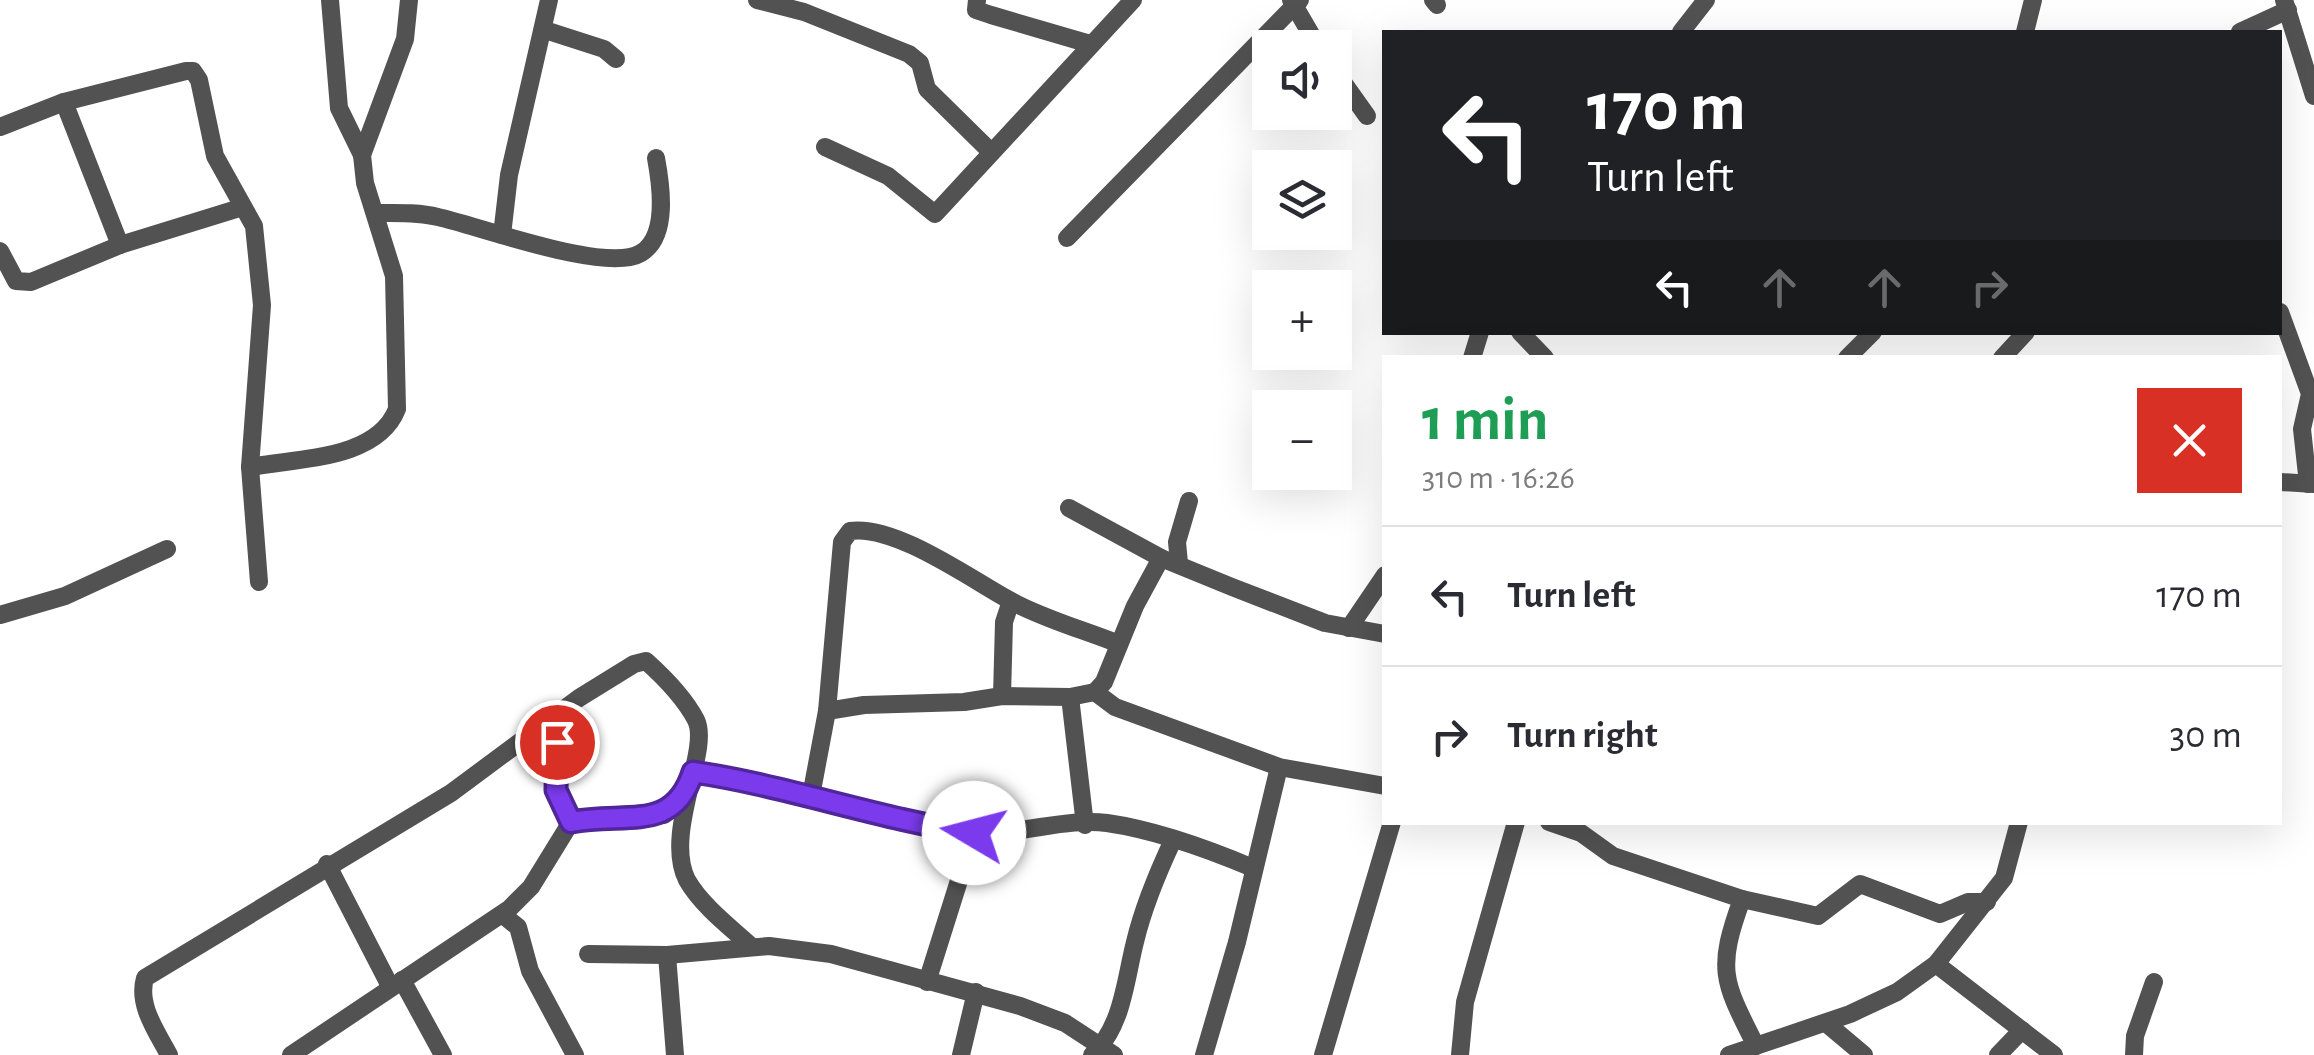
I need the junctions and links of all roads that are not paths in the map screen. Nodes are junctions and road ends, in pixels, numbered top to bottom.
1 (330, 0) edge
2 (409, 0) edge
3 (549, 0) edge
4 (757, 0) edge
5 (977, 0) edge
6 (1132, 0) edge
7 (1706, 0) edge
8 (2033, 0) edge
9 (1295, 2) edge
10 (2286, 5) edge
11 (545, 30) junction
12 (1309, 30) edge
13 (1684, 30) edge
14 (2026, 30) edge
15 (2243, 30) edge
16 (1090, 44) junction
17 (616, 59) dead end
18 (2313, 89) edge
19 (1352, 95) edge
20 (64, 102) junction
21 (1367, 116) dead end
22 (0, 127) edge
23 (824, 146) dead end
24 (990, 151) junction
25 (362, 155) junction
26 (656, 158) dead end
27 (243, 207) junction
28 (377, 213) junction
29 (502, 235) junction
30 (1067, 238) dead end
31 (120, 245) junction
32 (0, 251) edge
33 (2282, 317) edge
34 (1523, 335) edge
35 (1870, 335) edge
36 (2024, 335) edge
37 (1542, 355) edge
38 (1850, 355) edge
39 (2007, 355) edge
40 (250, 467) junction
41 (2282, 482) edge
42 (2311, 484) edge
43 (1189, 501) dead end
44 (1069, 508) dead end
45 (168, 549) dead end
46 (1170, 560) junction
47 (1382, 579) edge
48 (259, 582) dead end
49 (1011, 602) junction
50 (0, 615) edge
51 (1349, 628) junction
52 (1382, 634) edge
53 (1120, 644) junction
54 (1095, 692) junction
55 (1002, 696) junction
56 (1070, 697) junction
57 (827, 712) junction
58 (551, 719) junction
59 (1279, 767) junction
60 (693, 772) junction
61 (1382, 785) edge
62 (811, 796) junction
63 (684, 799) junction
64 (654, 815) junction
65 (571, 822) junction
66 (1391, 825) edge
67 (1515, 825) edge
68 (1558, 825) edge
69 (2018, 825) edge
70 (1085, 826) junction
71 (974, 833) junction
72 (1173, 840) junction
73 (680, 846) junction
74 (327, 864) junction
75 (1254, 868) junction
76 (1742, 899) junction
77 (1987, 902) junction
78 (502, 914) junction
79 (752, 947) junction
80 (588, 954) dead end
81 (667, 955) junction
82 (1936, 964) junction
83 (926, 982) junction
84 (2154, 982) dead end
85 (396, 983) junction
86 (976, 992) junction
87 (1826, 1023) junction
88 (2022, 1030) junction
89 (1756, 1046) junction
90 (302, 1052) edge
91 (1102, 1052) edge
92 (169, 1055) edge
93 (443, 1055) edge
94 (575, 1055) edge
95 (676, 1055) edge
96 (961, 1055) edge
97 (1204, 1055) edge
98 (1324, 1055) edge
99 (1460, 1055) edge
100 (1729, 1055) edge
101 (1864, 1055) edge
102 (1998, 1055) edge
103 (2054, 1055) edge
104 (2134, 1055) edge

1 - 25 street
2 - 25 street
3 - 11 street
4 - 24 street
5 - 16 street
6 - 16 street
7 - 13 street
8 - 14 street
9 - 12 street
9 - 30 street
10 - 15 street
10 - 18 street
11 - 17 street
11 - 29 street
16 - 24 street
19 - 21 street
20 - 22 street
20 - 27 street
20 - 31 street
23 - 24 street
25 - 28 street
26 - 29 street
27 - 31 street
27 - 40 street
28 - 29 street
28 - 40 street
31 - 32 street
33 - 42 street
34 - 37 street
35 - 38 street
36 - 39 street
40 - 48 street
41 - 42 street
43 - 46 street
44 - 46 street
45 - 50 street
46 - 51 street
46 - 53 street
47 - 51 street
49 - 53 street
49 - 55 street
49 - 57 street
51 - 52 street
53 - 54 street
54 - 56 street
54 - 59 street
55 - 56 street
55 - 57 street
56 - 70 street
57 - 62 street
58 - 60 street
58 - 65 street
58 - 74 street
59 - 61 street
59 - 75 street
60 - 62 street
60 - 63 street
62 - 71 street
63 - 64 street
63 - 73 street
64 - 65 street
64 - 73 street
65 - 78 street
66 - 98 street
67 - 99 street
68 - 76 street
69 - 77 street
70 - 71 street
70 - 72 street
71 - 83 street
72 - 75 street
72 - 91 street
73 - 79 street
74 - 85 street
74 - 92 street
75 - 97 street
76 - 77 street
76 - 89 street
77 - 82 street
78 - 85 street
78 - 94 street
79 - 81 street
79 - 83 street
80 - 81 street
81 - 95 street
82 - 87 street
82 - 88 street
83 - 86 street
84 - 104 street
85 - 90 street
85 - 93 street
86 - 91 street
86 - 96 street
87 - 89 street
87 - 101 street
88 - 102 street
88 - 103 street
89 - 100 street

